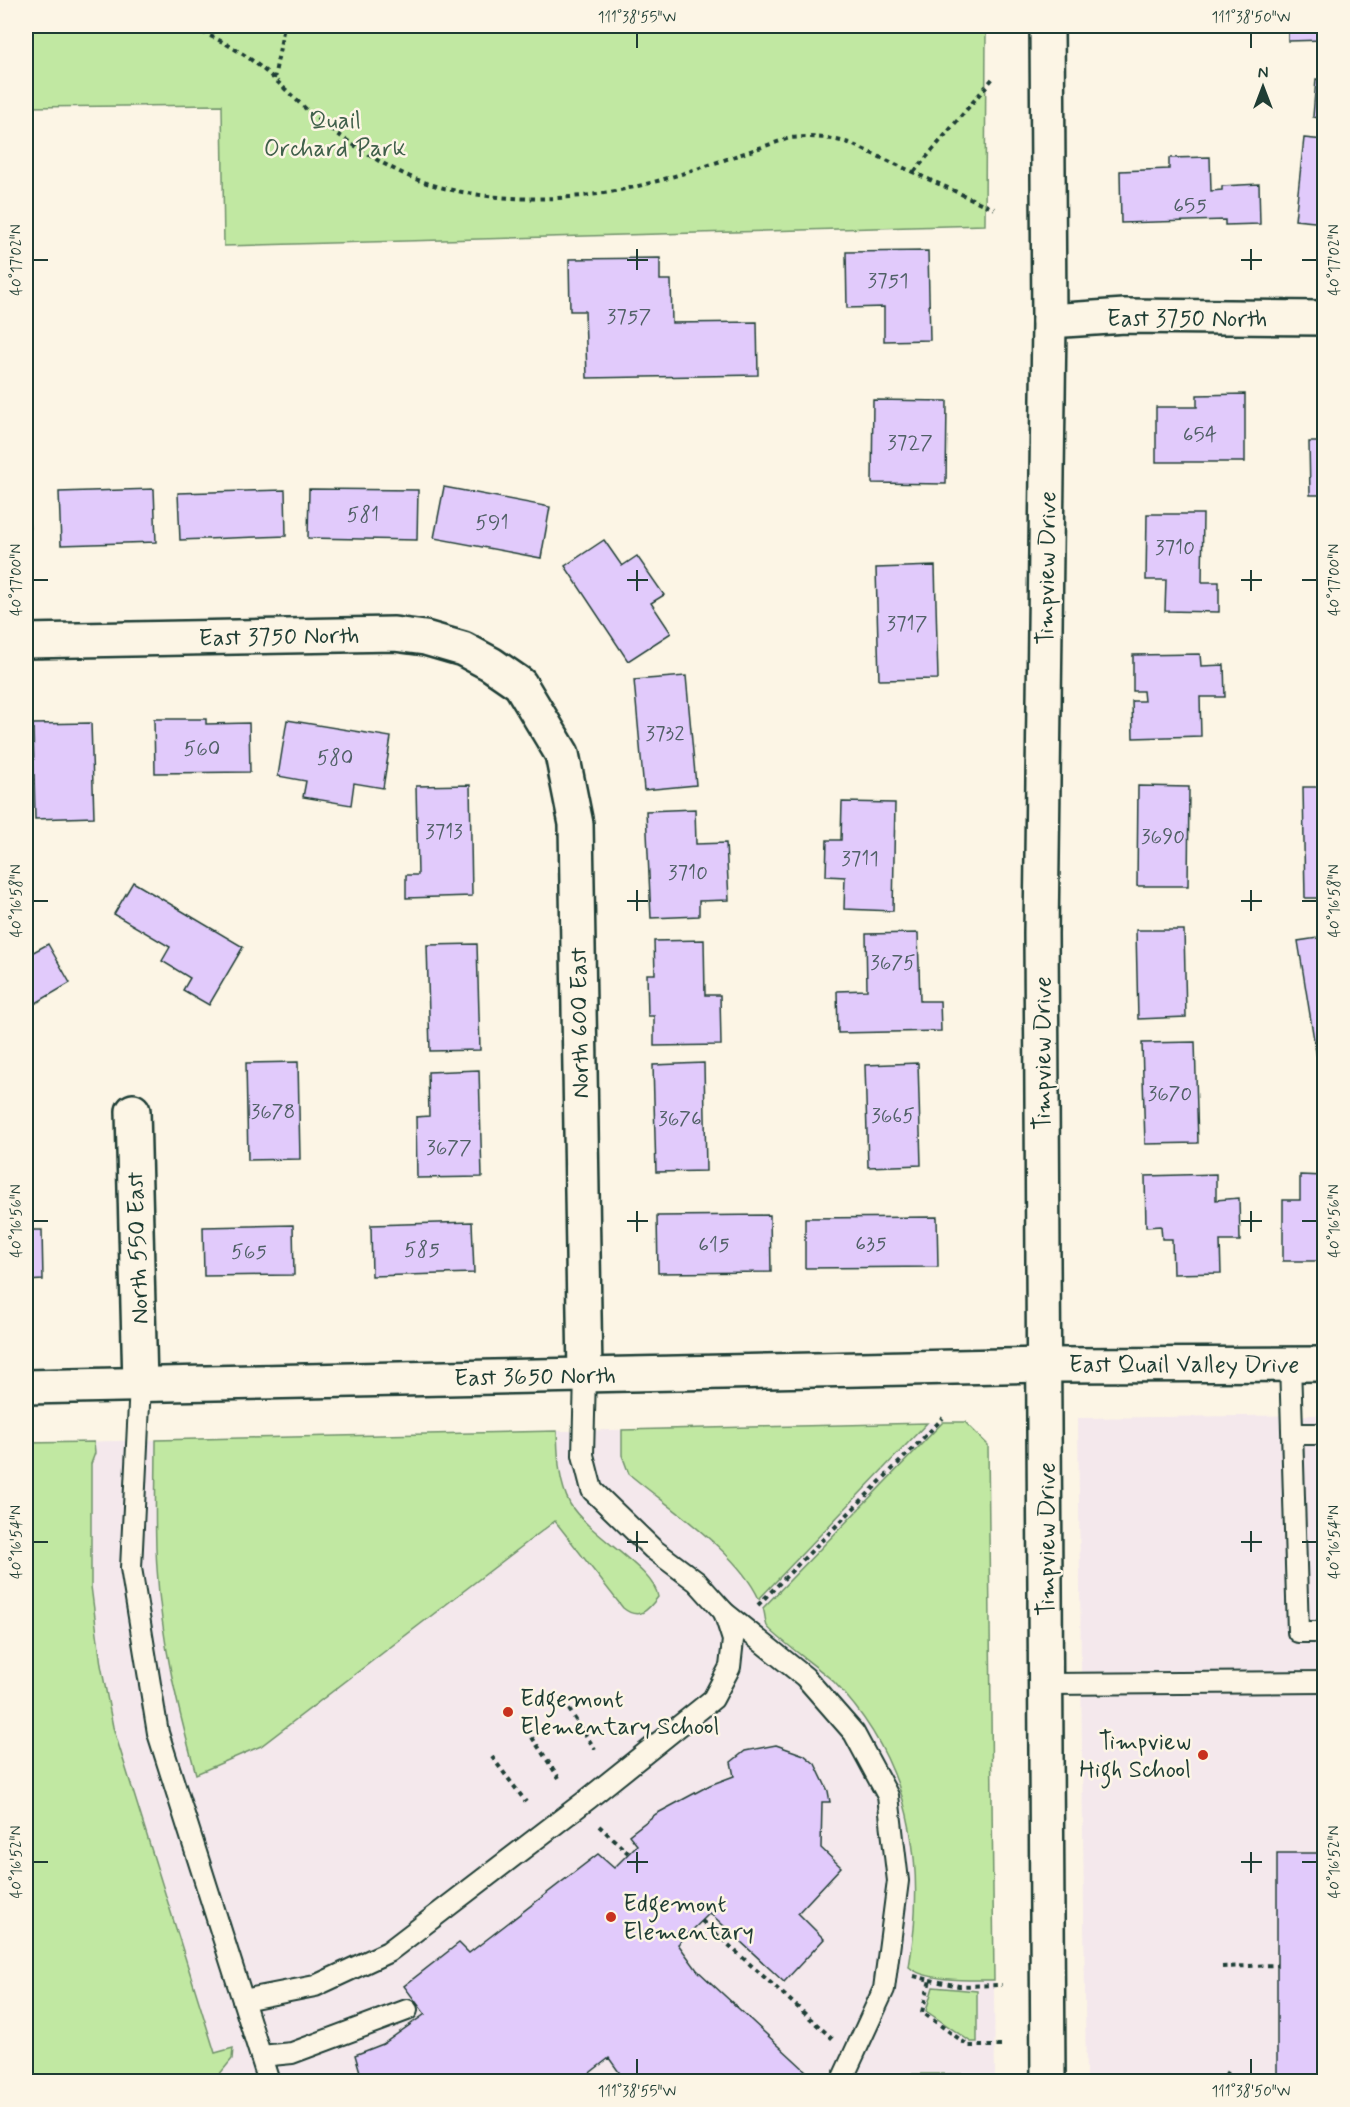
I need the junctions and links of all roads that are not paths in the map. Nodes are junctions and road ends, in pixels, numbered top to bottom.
1 (1047, 26) edge
2 (1324, 318) edge
3 (1049, 321) junction
4 (26, 641) edge
5 (520, 684) joint
6 (133, 1111) dead end
7 (1290, 1364) junction
8 (1324, 1364) edge
9 (1044, 1365) junction
10 (585, 1375) junction
11 (140, 1384) junction
12 (26, 1387) edge
13 (1293, 1434) junction
14 (1324, 1434) edge
15 (724, 1611) junction
16 (1324, 1632) edge
17 (1324, 1682) edge
18 (1047, 1684) junction
19 (243, 2000) junction
20 (407, 2010) dead end
21 (261, 2056) junction
22 (269, 2082) edge
23 (841, 2082) edge
24 (1048, 2082) edge

1 - 3 street, Timpview Drive
2 - 3 street, East 3750 North
3 - 9 street, Timpview Drive
4 - 5 street, East 3750 North
5 - 10 street, North 600 East
6 - 11 street, North 550 East
7 - 8 street, East Quail Valley Drive
7 - 9 street, East Quail Valley Drive
7 - 13 lane
9 - 10 street, East 3650 North
9 - 18 street, Timpview Drive
10 - 11 street, East 3650 North
10 - 15 lane
11 - 12 street, East 3650 North
11 - 19 lane
13 - 14 lane
13 - 16 lane
15 - 19 lane
15 - 23 lane
17 - 18 lane
18 - 24 street, Timpview Drive
19 - 21 lane
20 - 21 lane
21 - 22 lane

